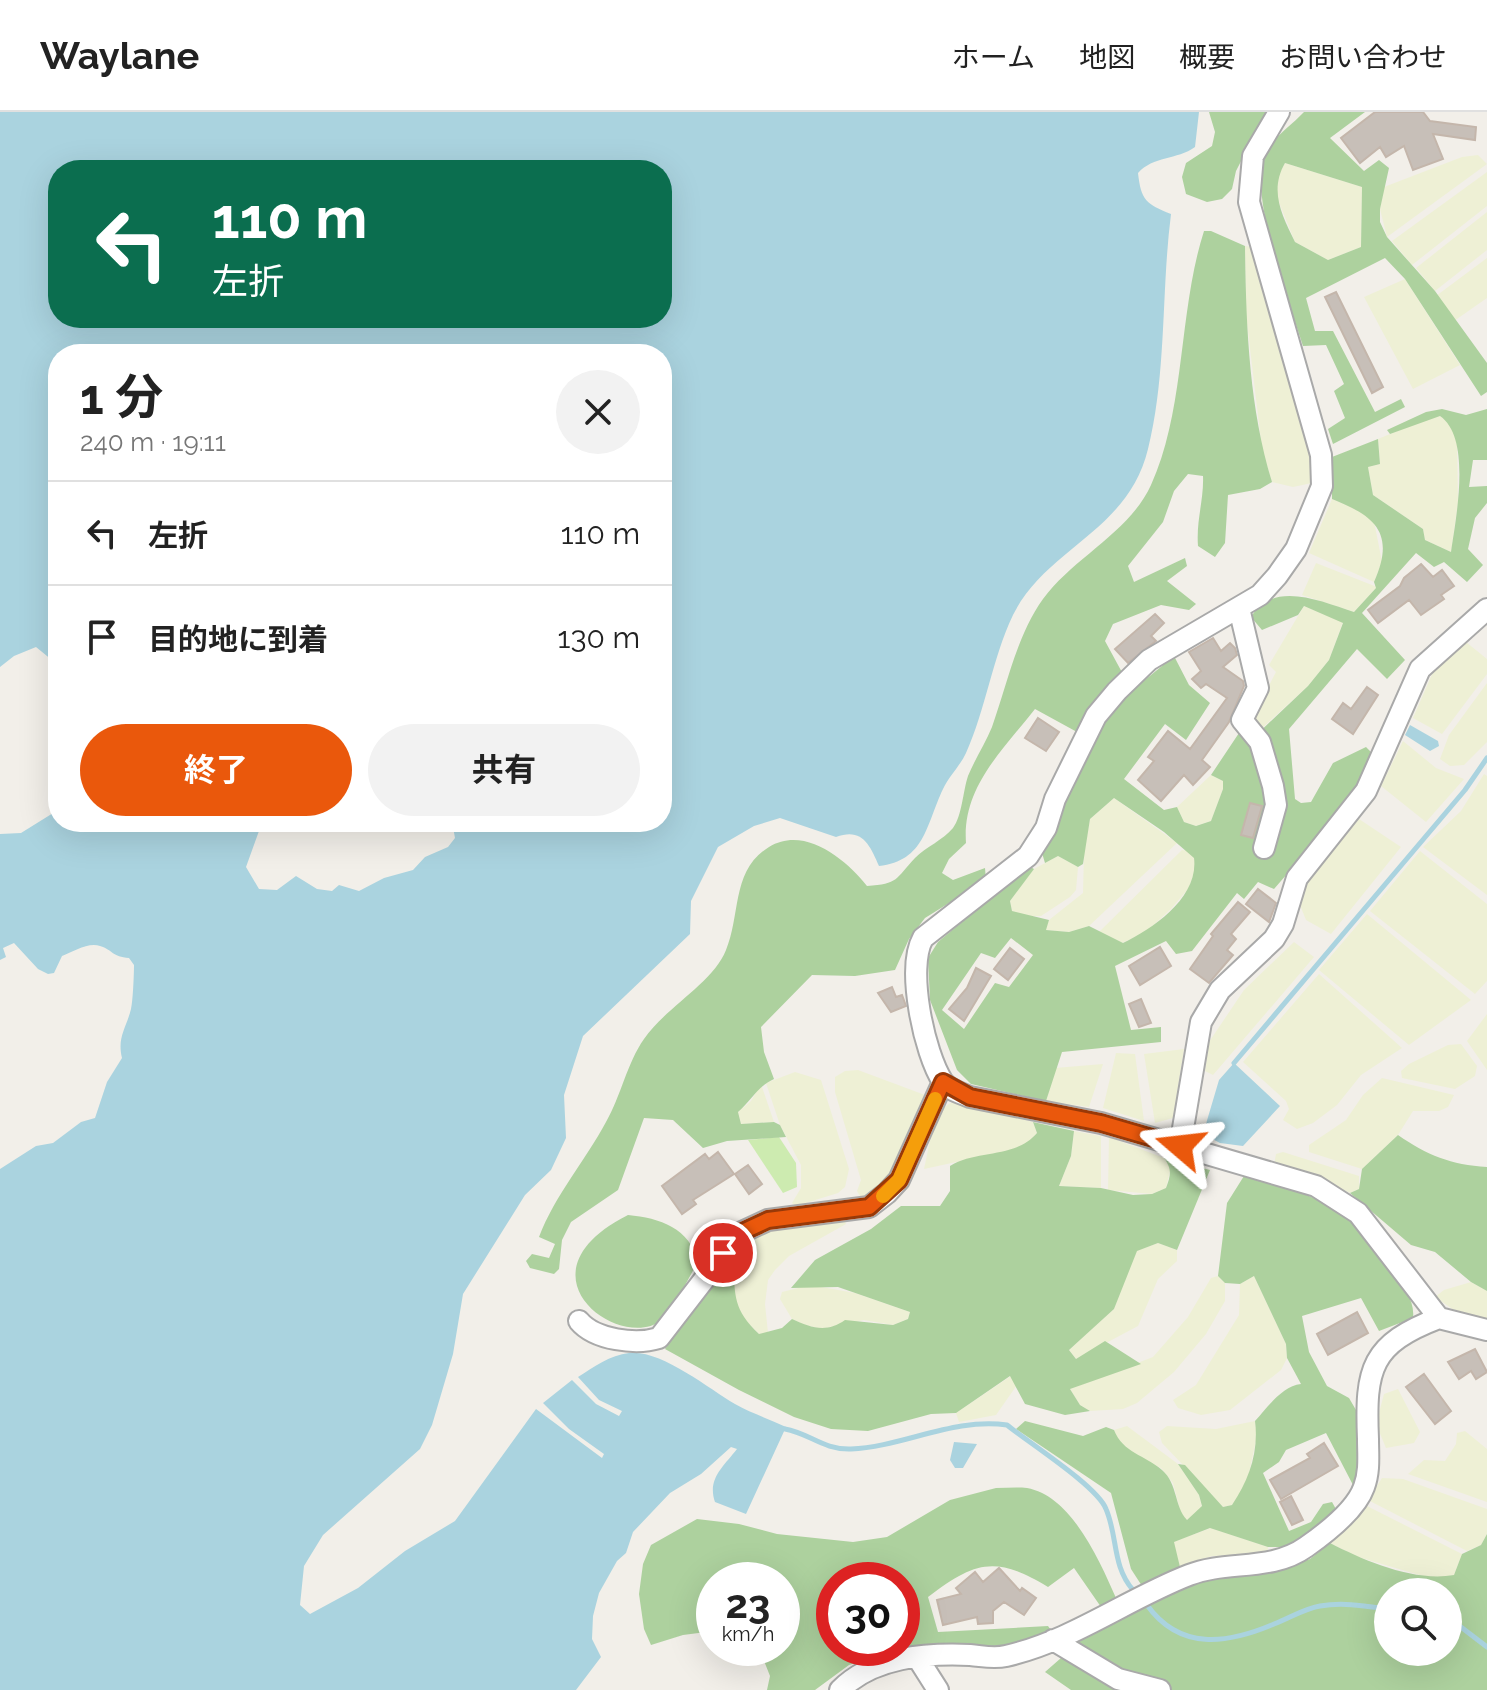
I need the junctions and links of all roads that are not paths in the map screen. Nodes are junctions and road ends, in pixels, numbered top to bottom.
1 (1279, 112) edge
2 (1239, 608) junction
3 (1487, 609) edge
4 (1264, 848) dead end
5 (943, 1082) junction
6 (1180, 1146) junction
7 (1439, 1318) junction
8 (579, 1321) dead end
9 (1487, 1330) edge
10 (1053, 1640) junction
11 (920, 1657) edge
12 (920, 1662) edge
13 (879, 1666) edge
14 (840, 1690) edge
15 (938, 1690) edge
16 (1160, 1690) edge

1 - 2 street
2 - 4 street
2 - 5 street
3 - 6 street
5 - 6 street
5 - 8 street
6 - 7 street
7 - 9 street
7 - 10 street
10 - 11 street
10 - 16 street
12 - 15 street
13 - 14 street

